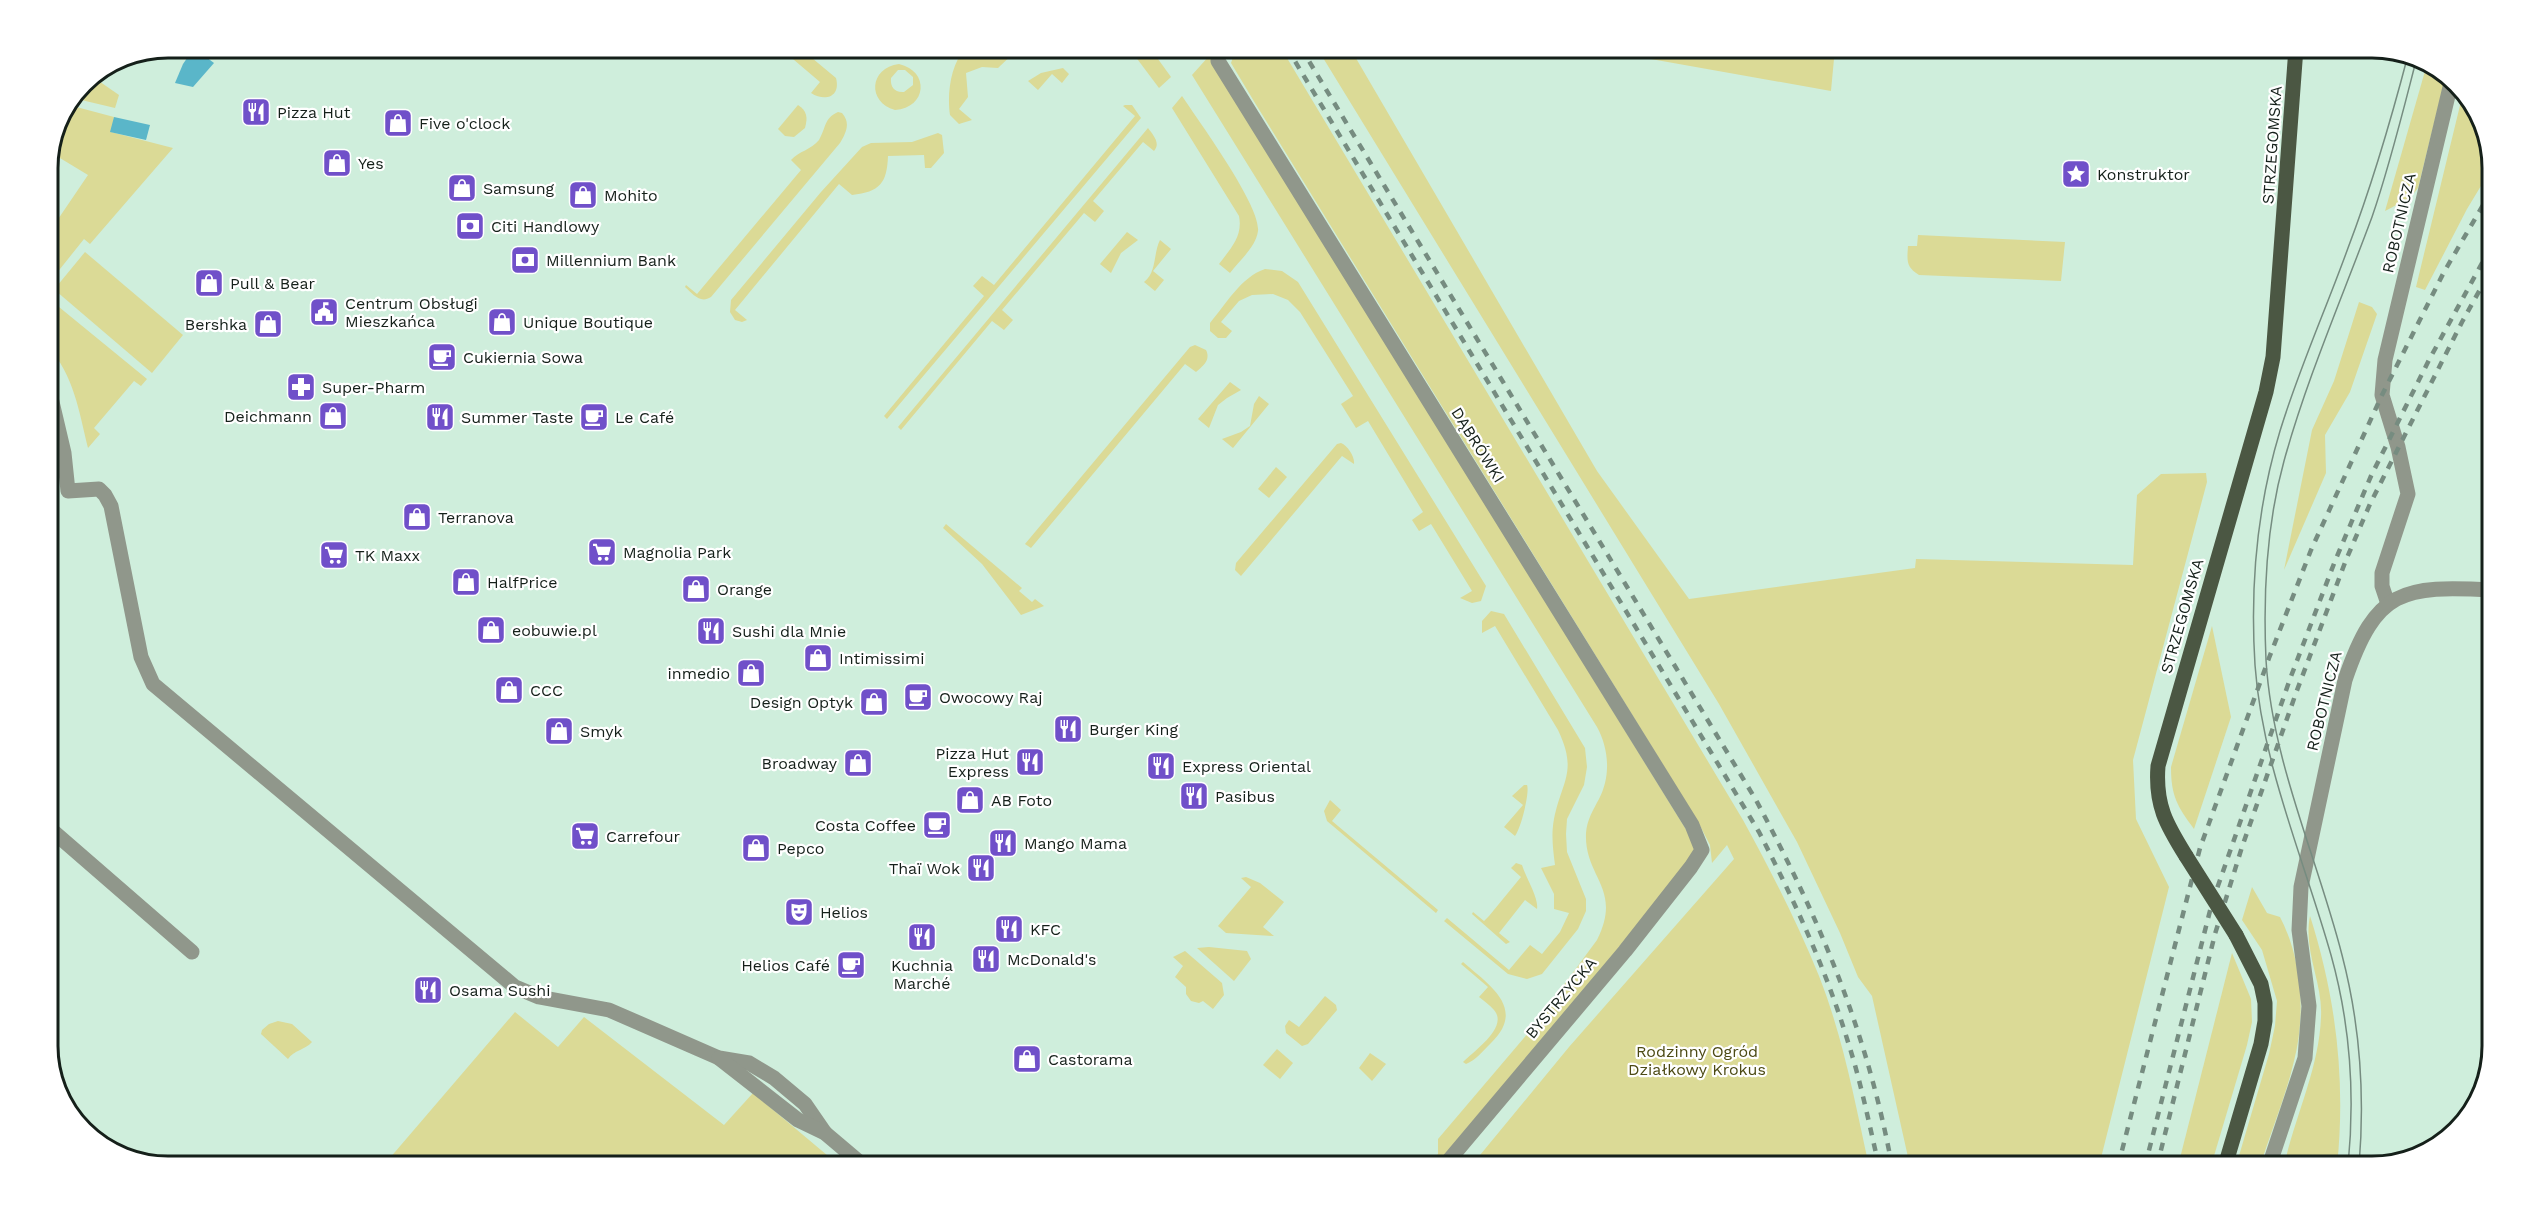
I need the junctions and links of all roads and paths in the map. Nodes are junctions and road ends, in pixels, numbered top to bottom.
1 (2295, 58) edge
2 (1218, 62) dead end
3 (2449, 90) edge
4 (59, 432) edge
5 (2482, 590) edge
6 (2388, 604) junction
7 (59, 837) edge
8 (1702, 850) joint
9 (192, 952) dead end
10 (852, 1156) edge
11 (1452, 1156) edge
12 (2228, 1156) edge
13 (2272, 1156) edge

1 - 12 main road, STRZEGOMSKA, bridge
2 - 8 street, DĄBRÓWKI
3 - 6 street, ROBOTNICZA
4 - 10 street
5 - 6 street
6 - 13 street, ROBOTNICZA
7 - 9 street
8 - 11 street, BYSTRZYCKA

